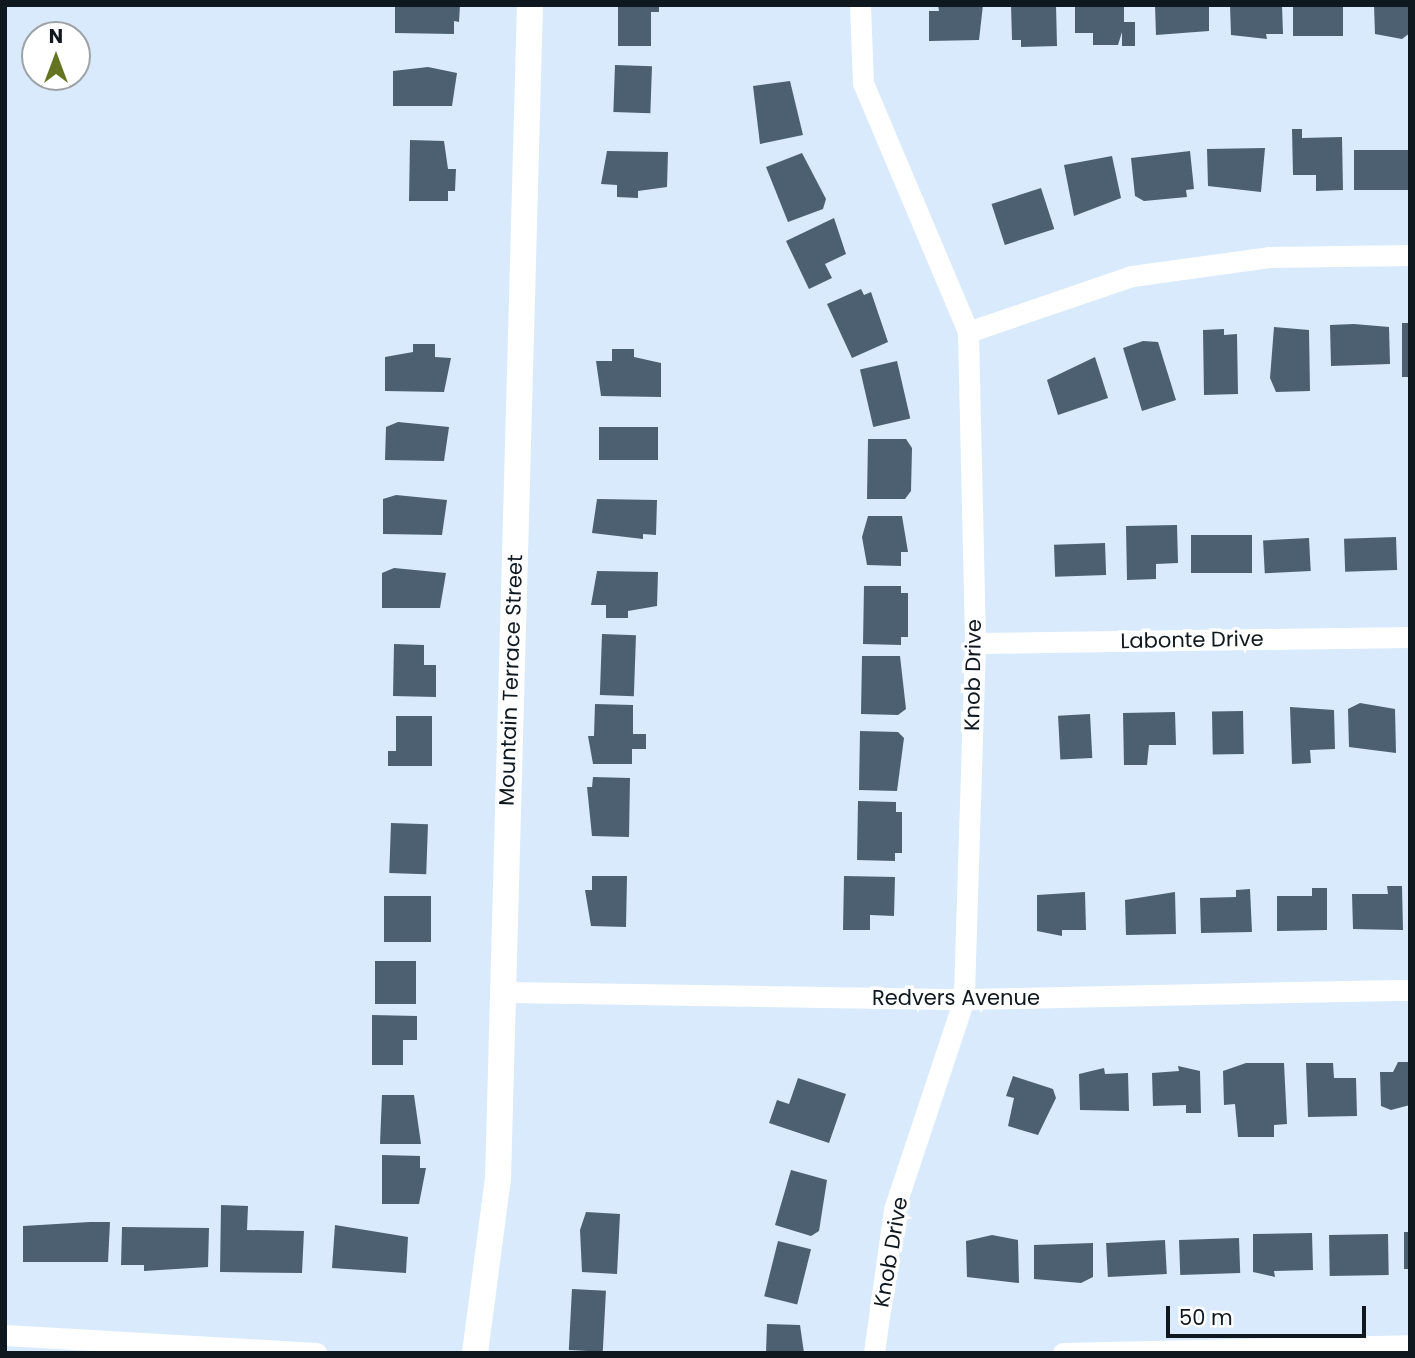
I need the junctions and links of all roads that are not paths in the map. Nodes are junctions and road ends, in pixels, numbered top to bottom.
1 (530, 5) edge
2 (860, 5) edge
3 (1410, 255) edge
4 (968, 332) junction
5 (1410, 637) edge
6 (975, 643) junction
7 (1410, 990) edge
8 (503, 992) junction
9 (964, 999) junction
10 (5, 1335) edge
11 (1410, 1345) edge
12 (316, 1353) edge
13 (475, 1353) edge
14 (874, 1353) edge
15 (1063, 1353) edge

1 - 8 street, Mountain Terrace Street
2 - 4 street, Knob Drive
3 - 4 street
4 - 6 street, Knob Drive
5 - 6 street, Labonte Drive
6 - 9 street, Knob Drive
7 - 9 street, Redvers Avenue
8 - 9 street, Redvers Avenue
8 - 13 street, Mountain Terrace Street
9 - 14 street, Knob Drive
10 - 12 street
11 - 15 street

